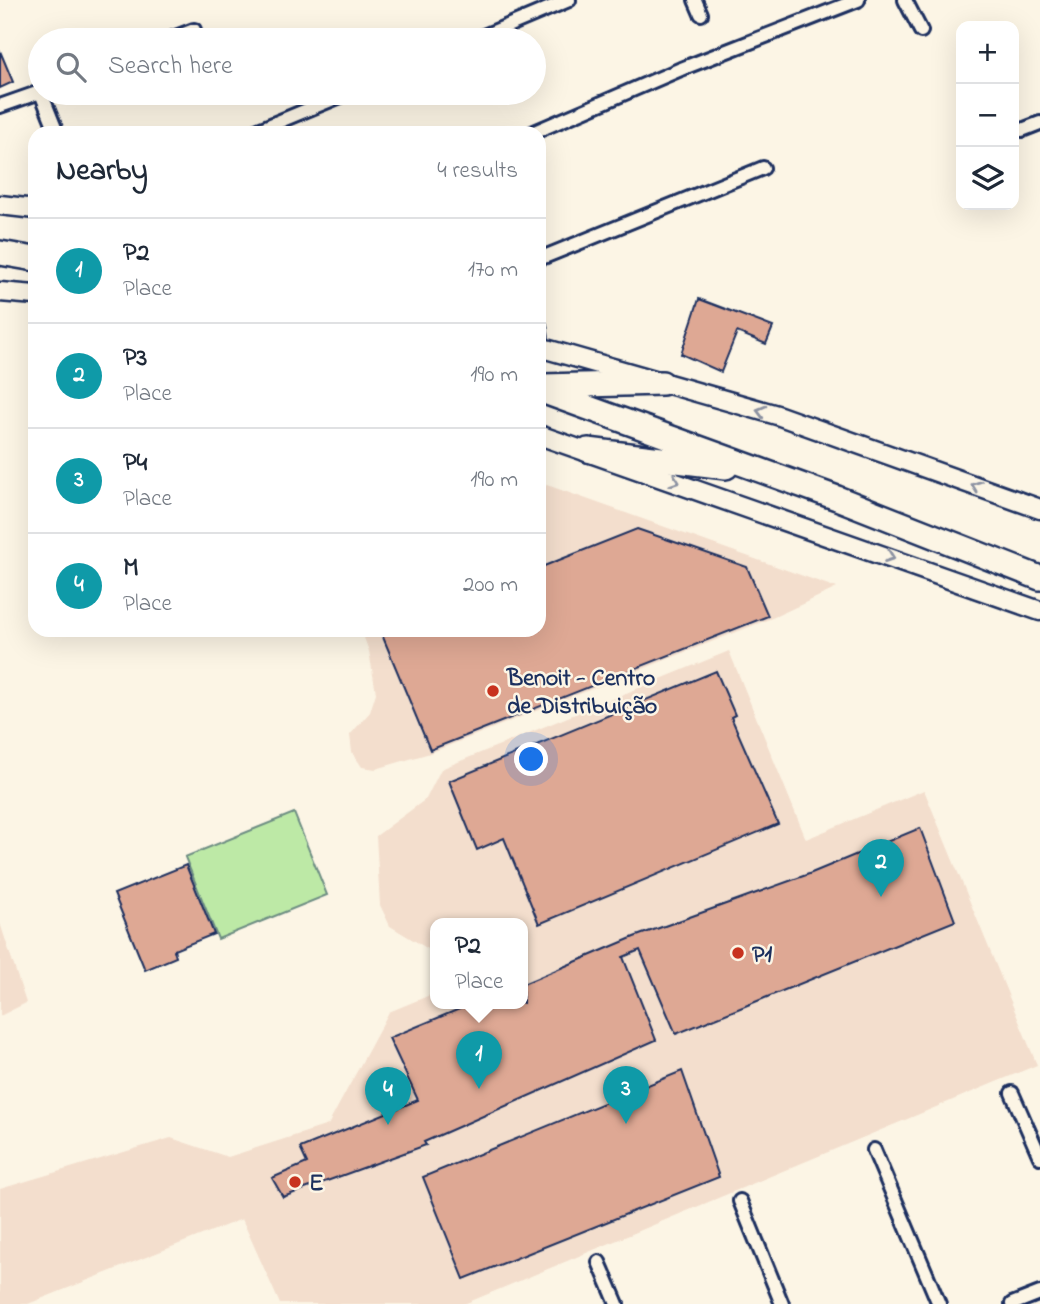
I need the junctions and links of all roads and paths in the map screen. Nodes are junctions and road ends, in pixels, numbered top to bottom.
1 (569, 0) edge
2 (695, 0) edge
3 (858, 0) edge
4 (905, 0) edge
5 (701, 15) dead end
6 (502, 28) edge
7 (921, 30) dead end
8 (28, 96) edge
9 (46, 105) edge
10 (319, 105) edge
11 (0, 106) edge
12 (1040, 123) edge
13 (54, 126) edge
14 (268, 126) edge
15 (546, 127) edge
16 (1022, 130) dead end
17 (763, 168) dead end
18 (0, 205) edge
19 (28, 208) edge
20 (0, 253) edge
21 (546, 256) edge
22 (28, 259) edge
23 (0, 292) edge
24 (28, 294) edge
25 (546, 348) edge
26 (662, 383) junction
27 (546, 388) edge
28 (546, 391) edge
29 (546, 437) edge
30 (588, 450) junction
31 (757, 470) junction
32 (1040, 509) edge
33 (1040, 578) edge
34 (1040, 611) edge
35 (1012, 1093) dead end
36 (874, 1150) dead end
37 (1040, 1157) edge
38 (740, 1201) dead end
39 (599, 1262) dead end
40 (1040, 1293) edge
41 (617, 1304) edge
42 (782, 1304) edge
43 (939, 1304) edge
44 (1012, 1304) edge

1 - 6 street
2 - 5 street
3 - 15 street
4 - 7 street
8 - 11 street
9 - 13 street
10 - 14 street
12 - 16 street
17 - 21 street
18 - 19 main road
20 - 22 highway
23 - 24 main road
25 - 26 main road
26 - 27 highway
32 -> 26 main road
28 - 31 highway
29 - 30 main road
30 - 31 highway
30 -> 34 main road
31 - 33 highway
35 - 37 street
36 - 43 street
38 - 42 street
39 - 41 street
40 - 44 street

